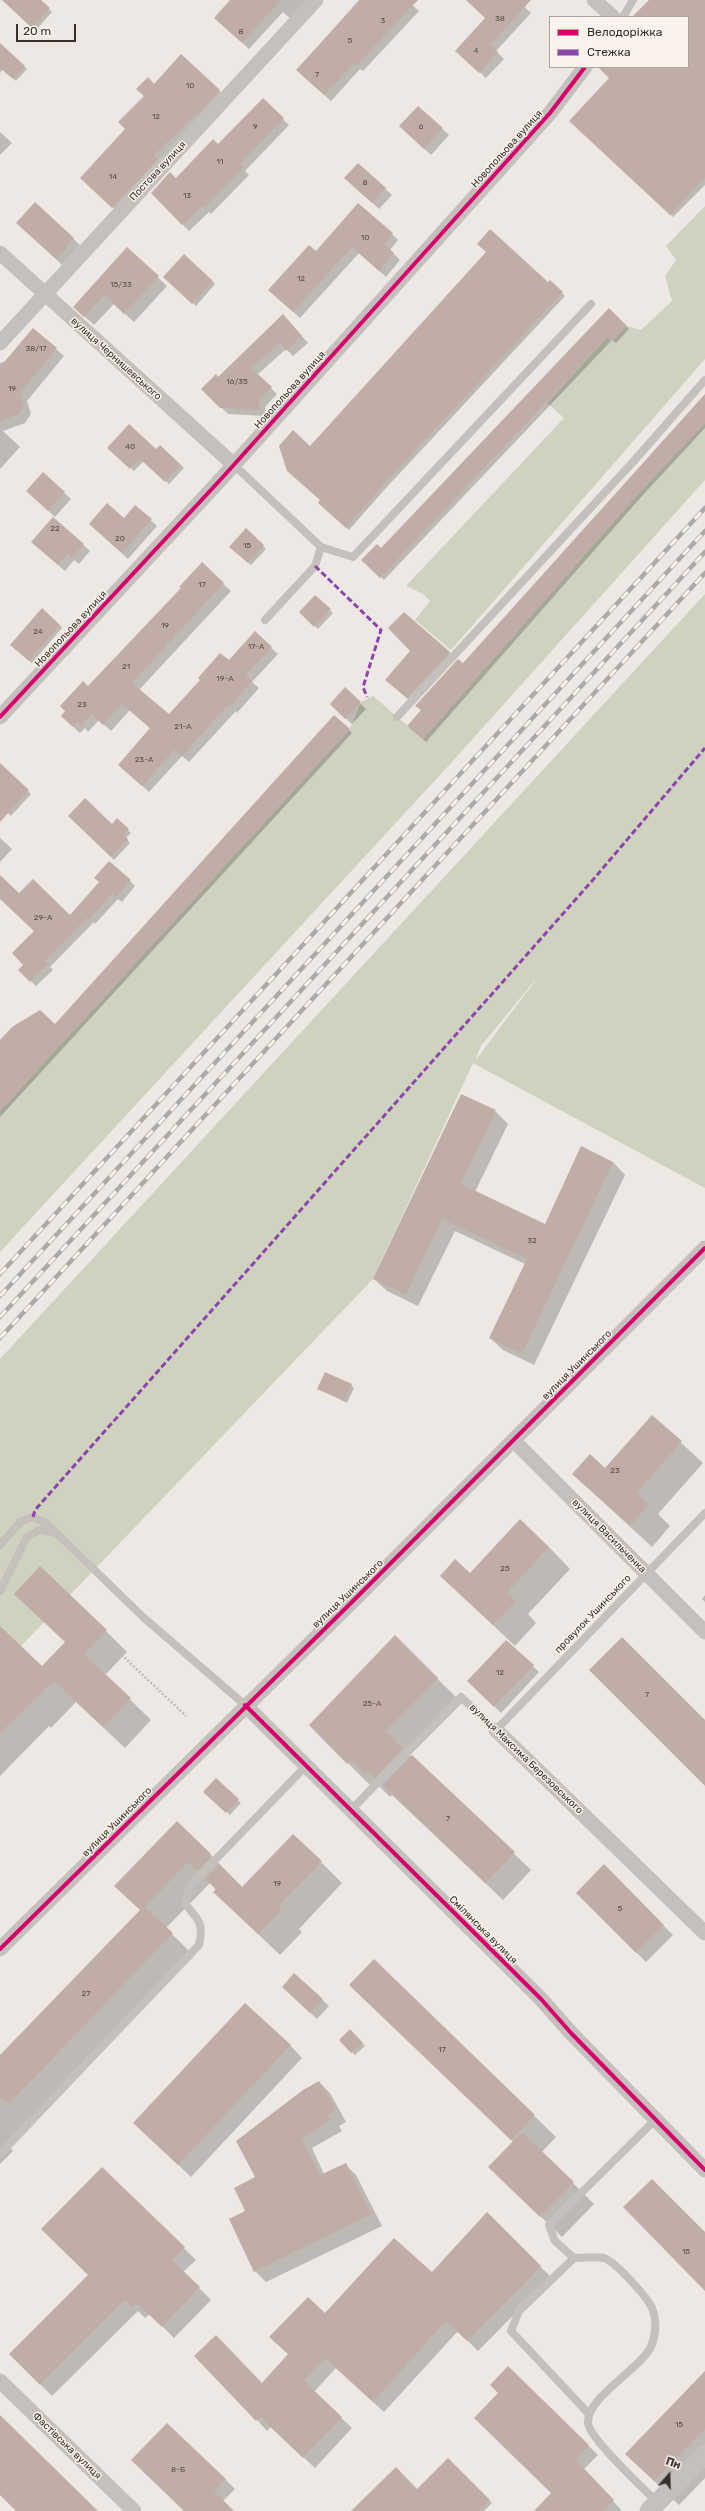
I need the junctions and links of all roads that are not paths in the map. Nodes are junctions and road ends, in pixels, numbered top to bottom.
1 (316, 0) edge
2 (594, 0) edge
3 (633, 0) edge
4 (612, 16) edge
5 (623, 16) edge
6 (584, 68) edge
7 (0, 252) edge
8 (44, 294) junction
9 (591, 304) dead end
10 (0, 343) edge
11 (705, 380) edge
12 (233, 464) junction
13 (321, 547) junction
14 (265, 620) dead end
15 (0, 717) edge
16 (397, 717) dead end
17 (705, 1248) edge
18 (514, 1441) junction
19 (705, 1513) edge
20 (57, 1533) junction
21 (0, 1546) edge
22 (646, 1573) junction
23 (0, 1591) edge
24 (705, 1632) edge
25 (245, 1706) junction
26 (496, 1730) junction
27 (305, 1767) junction
28 (350, 1811) junction
29 (705, 1933) edge
30 (0, 1949) edge
31 (656, 2119) junction
32 (0, 2154) edge
33 (705, 2170) edge
34 (574, 2258) junction
35 (0, 2381) edge
36 (589, 2414) junction
37 (705, 2454) edge
38 (653, 2507) edge
39 (134, 2511) edge

1 - 8 street, Постова вулиця
2 - 4 street
3 - 5 lane
6 - 12 street, Новопольова вулиця
7 - 8 street, вулиця Чернишевського
8 - 10 street, Постова вулиця
8 - 12 street, вулиця Чернишевського
9 - 13 lane
11 - 16 lane
12 - 13 lane
12 - 15 street, Новопольова вулиця
13 - 14 lane
17 - 18 street, вулиця Ушинського
18 - 22 street, вулиця Васильченка
18 - 25 street, вулиця Ушинського
19 - 22 lane, провулок Ушинського
20 - 21 lane
20 - 23 lane
20 - 25 lane
22 - 24 street, вулиця Васильченка
22 - 26 lane, провулок Ушинського
25 - 27 street, Смілянська вулиця
25 - 30 street, вулиця Ушинського
26 - 28 lane, вулиця Максима Березовського
26 - 29 street, вулиця Максима Березовського
27 - 28 street, Смілянська вулиця
27 - 32 lane
28 - 31 street, Смілянська вулиця
31 - 33 street, Смілянська вулиця
31 - 34 lane
34 - 36 lane
34 - 36 lane
35 - 39 street, Фастівська вулиця
36 - 38 lane
37 - 38 street

